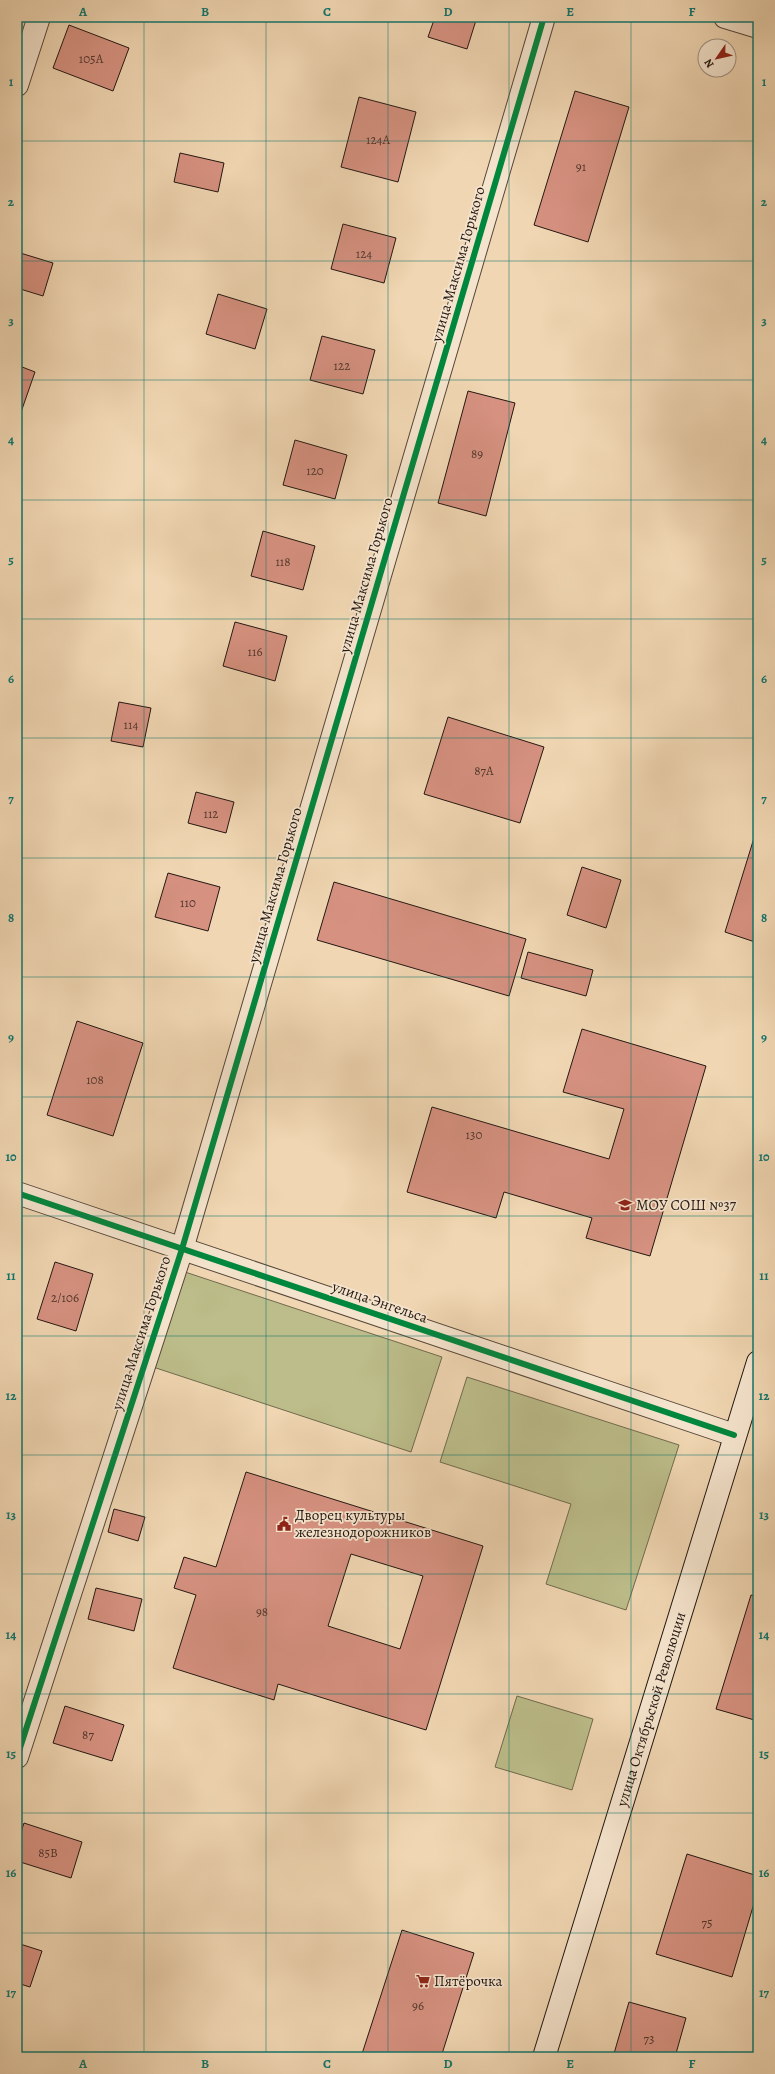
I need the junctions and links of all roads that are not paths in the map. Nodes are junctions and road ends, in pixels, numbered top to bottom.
1 (39, 17) edge
2 (544, 17) edge
3 (725, 17) edge
4 (758, 27) edge
5 (17, 85) edge
6 (17, 1192) edge
7 (182, 1249) junction
8 (758, 1362) edge
9 (734, 1435) junction
10 (17, 1757) edge
11 (544, 2057) edge

1 - 5 street
2 - 7 street, улица Максима Горького
3 - 4 street
6 - 7 street, улица Энгельса
7 - 9 street, улица Энгельса
7 - 10 street, улица Максима Горького
8 - 9 street, улица Октябрьской Революции
9 - 11 street, улица Октябрьской Революции

